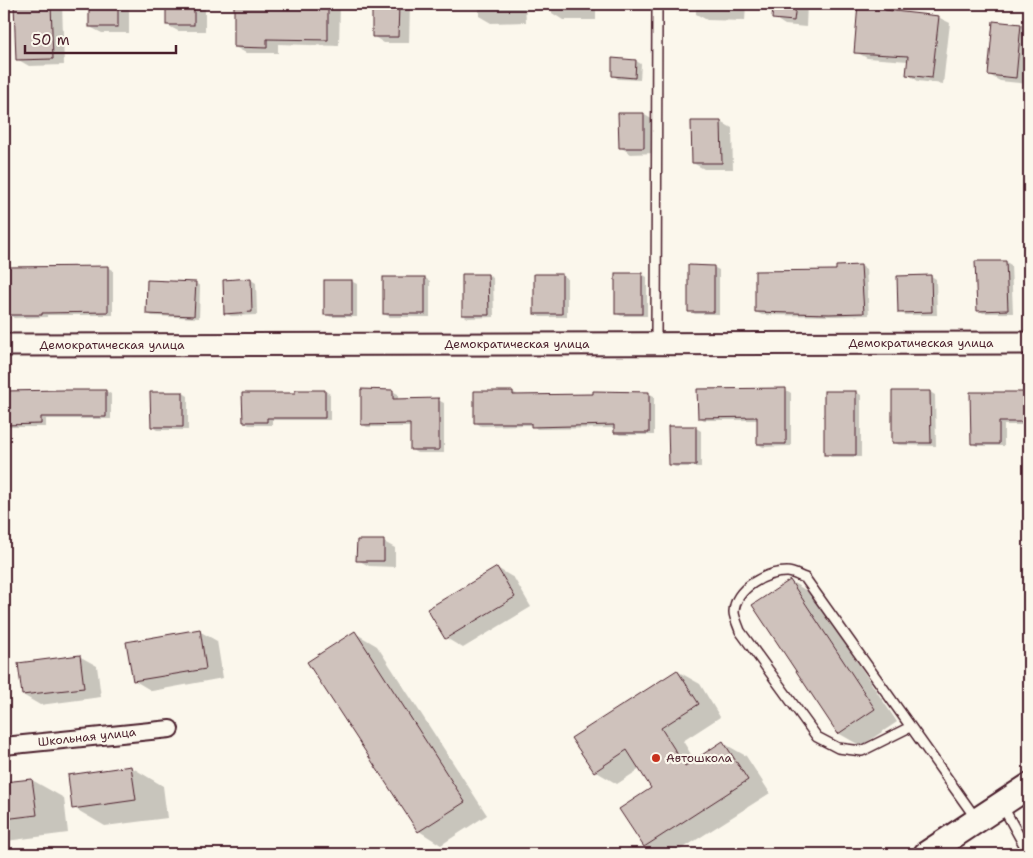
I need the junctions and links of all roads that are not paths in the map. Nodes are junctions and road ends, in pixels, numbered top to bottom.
1 (657, 4) edge
2 (1029, 343) edge
3 (656, 344) junction
4 (4, 345) edge
5 (910, 727) junction
6 (170, 729) dead end
7 (4, 746) edge
8 (1029, 786) edge
9 (1001, 804) junction
10 (977, 820) junction
11 (926, 854) edge
12 (1029, 854) edge

1 - 3 lane
2 - 3 street, Демократическая улица
3 - 4 street, Демократическая улица
5 - 5 lane
5 - 10 lane
6 - 7 street, Школьная улица
8 - 9 main road
9 - 10 main road
9 - 12 lane
10 - 11 main road

